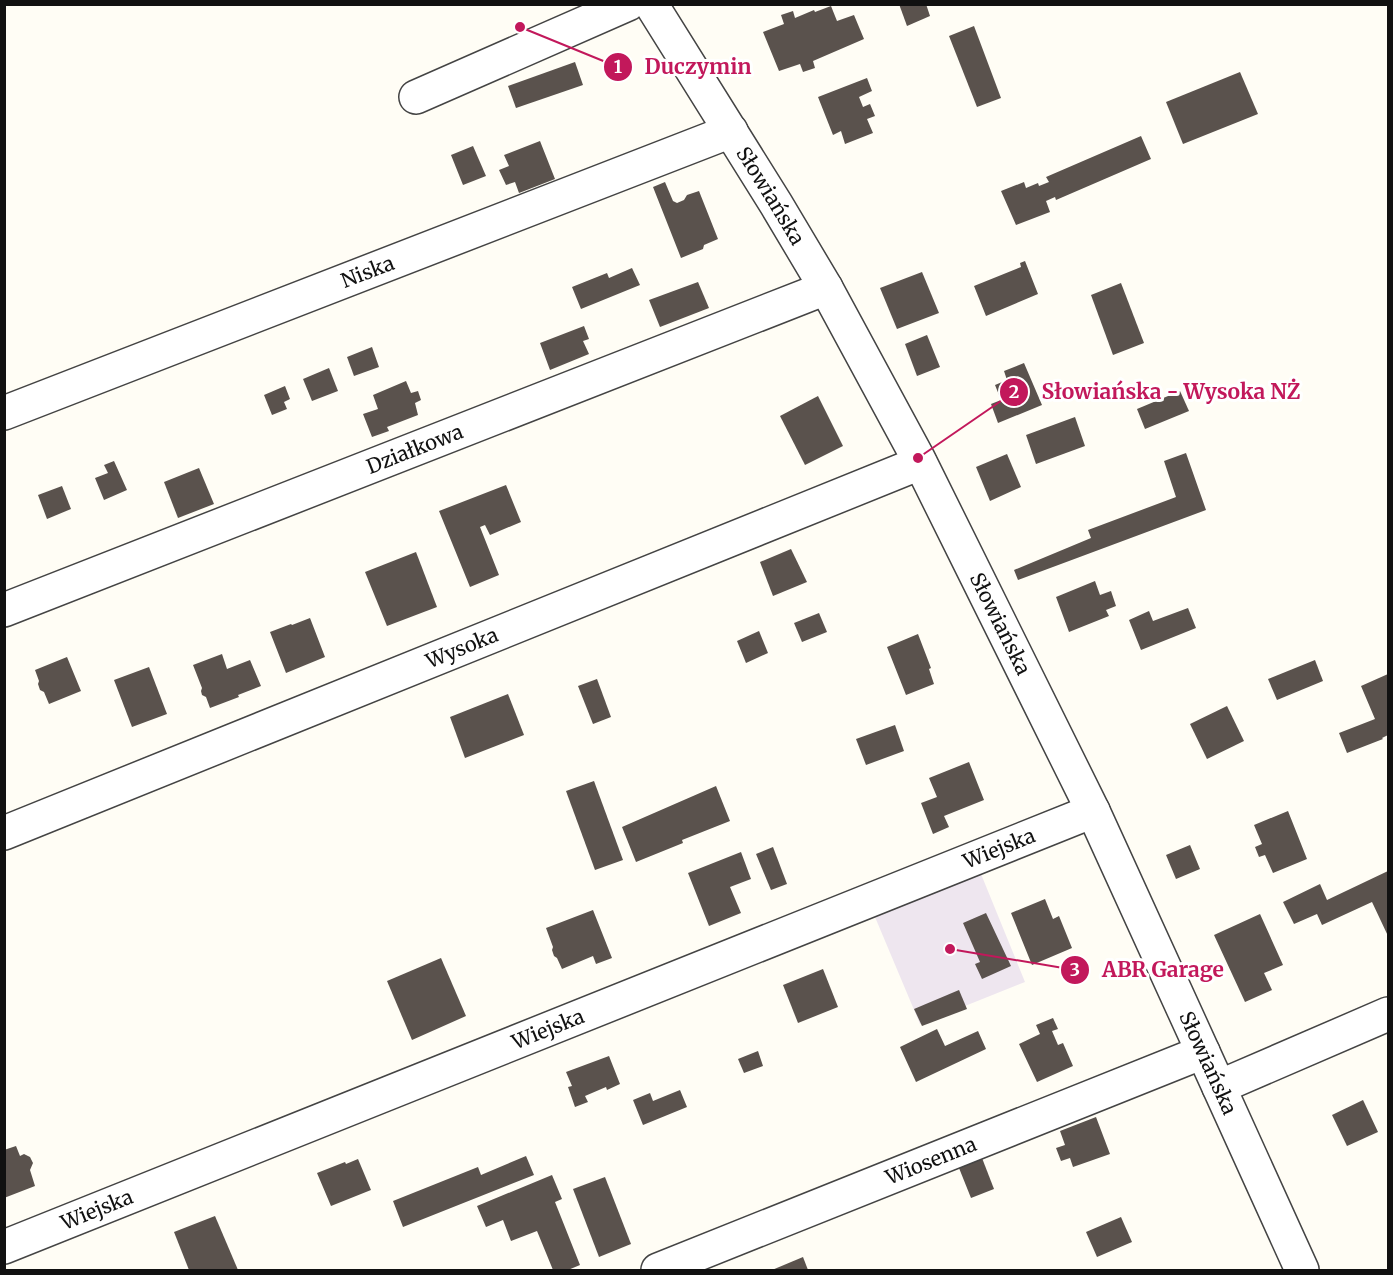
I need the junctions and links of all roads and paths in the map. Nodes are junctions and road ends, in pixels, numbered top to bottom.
1 (628, 4) edge
2 (651, 4) edge
3 (416, 97) dead end
4 (731, 131) junction
5 (826, 288) junction
6 (4, 412) edge
7 (920, 463) junction
8 (4, 610) edge
9 (1093, 811) junction
10 (4, 832) edge
11 (1389, 1014) edge
12 (1203, 1052) junction
13 (1219, 1087) junction
14 (4, 1247) edge
15 (658, 1270) edge
16 (1302, 1270) edge

1 - 3 street
2 - 4 street, Słowiańska
4 - 5 street, Słowiańska
4 - 6 street, Niska
5 - 7 street, Słowiańska
5 - 8 street, Działkowa
7 - 9 street, Słowiańska
7 - 10 street, Wysoka
9 - 12 street, Słowiańska
9 - 14 street, Wiejska
11 - 13 street
12 - 13 street, Słowiańska
12 - 15 street, Wiosenna
13 - 16 street, Słowiańska

